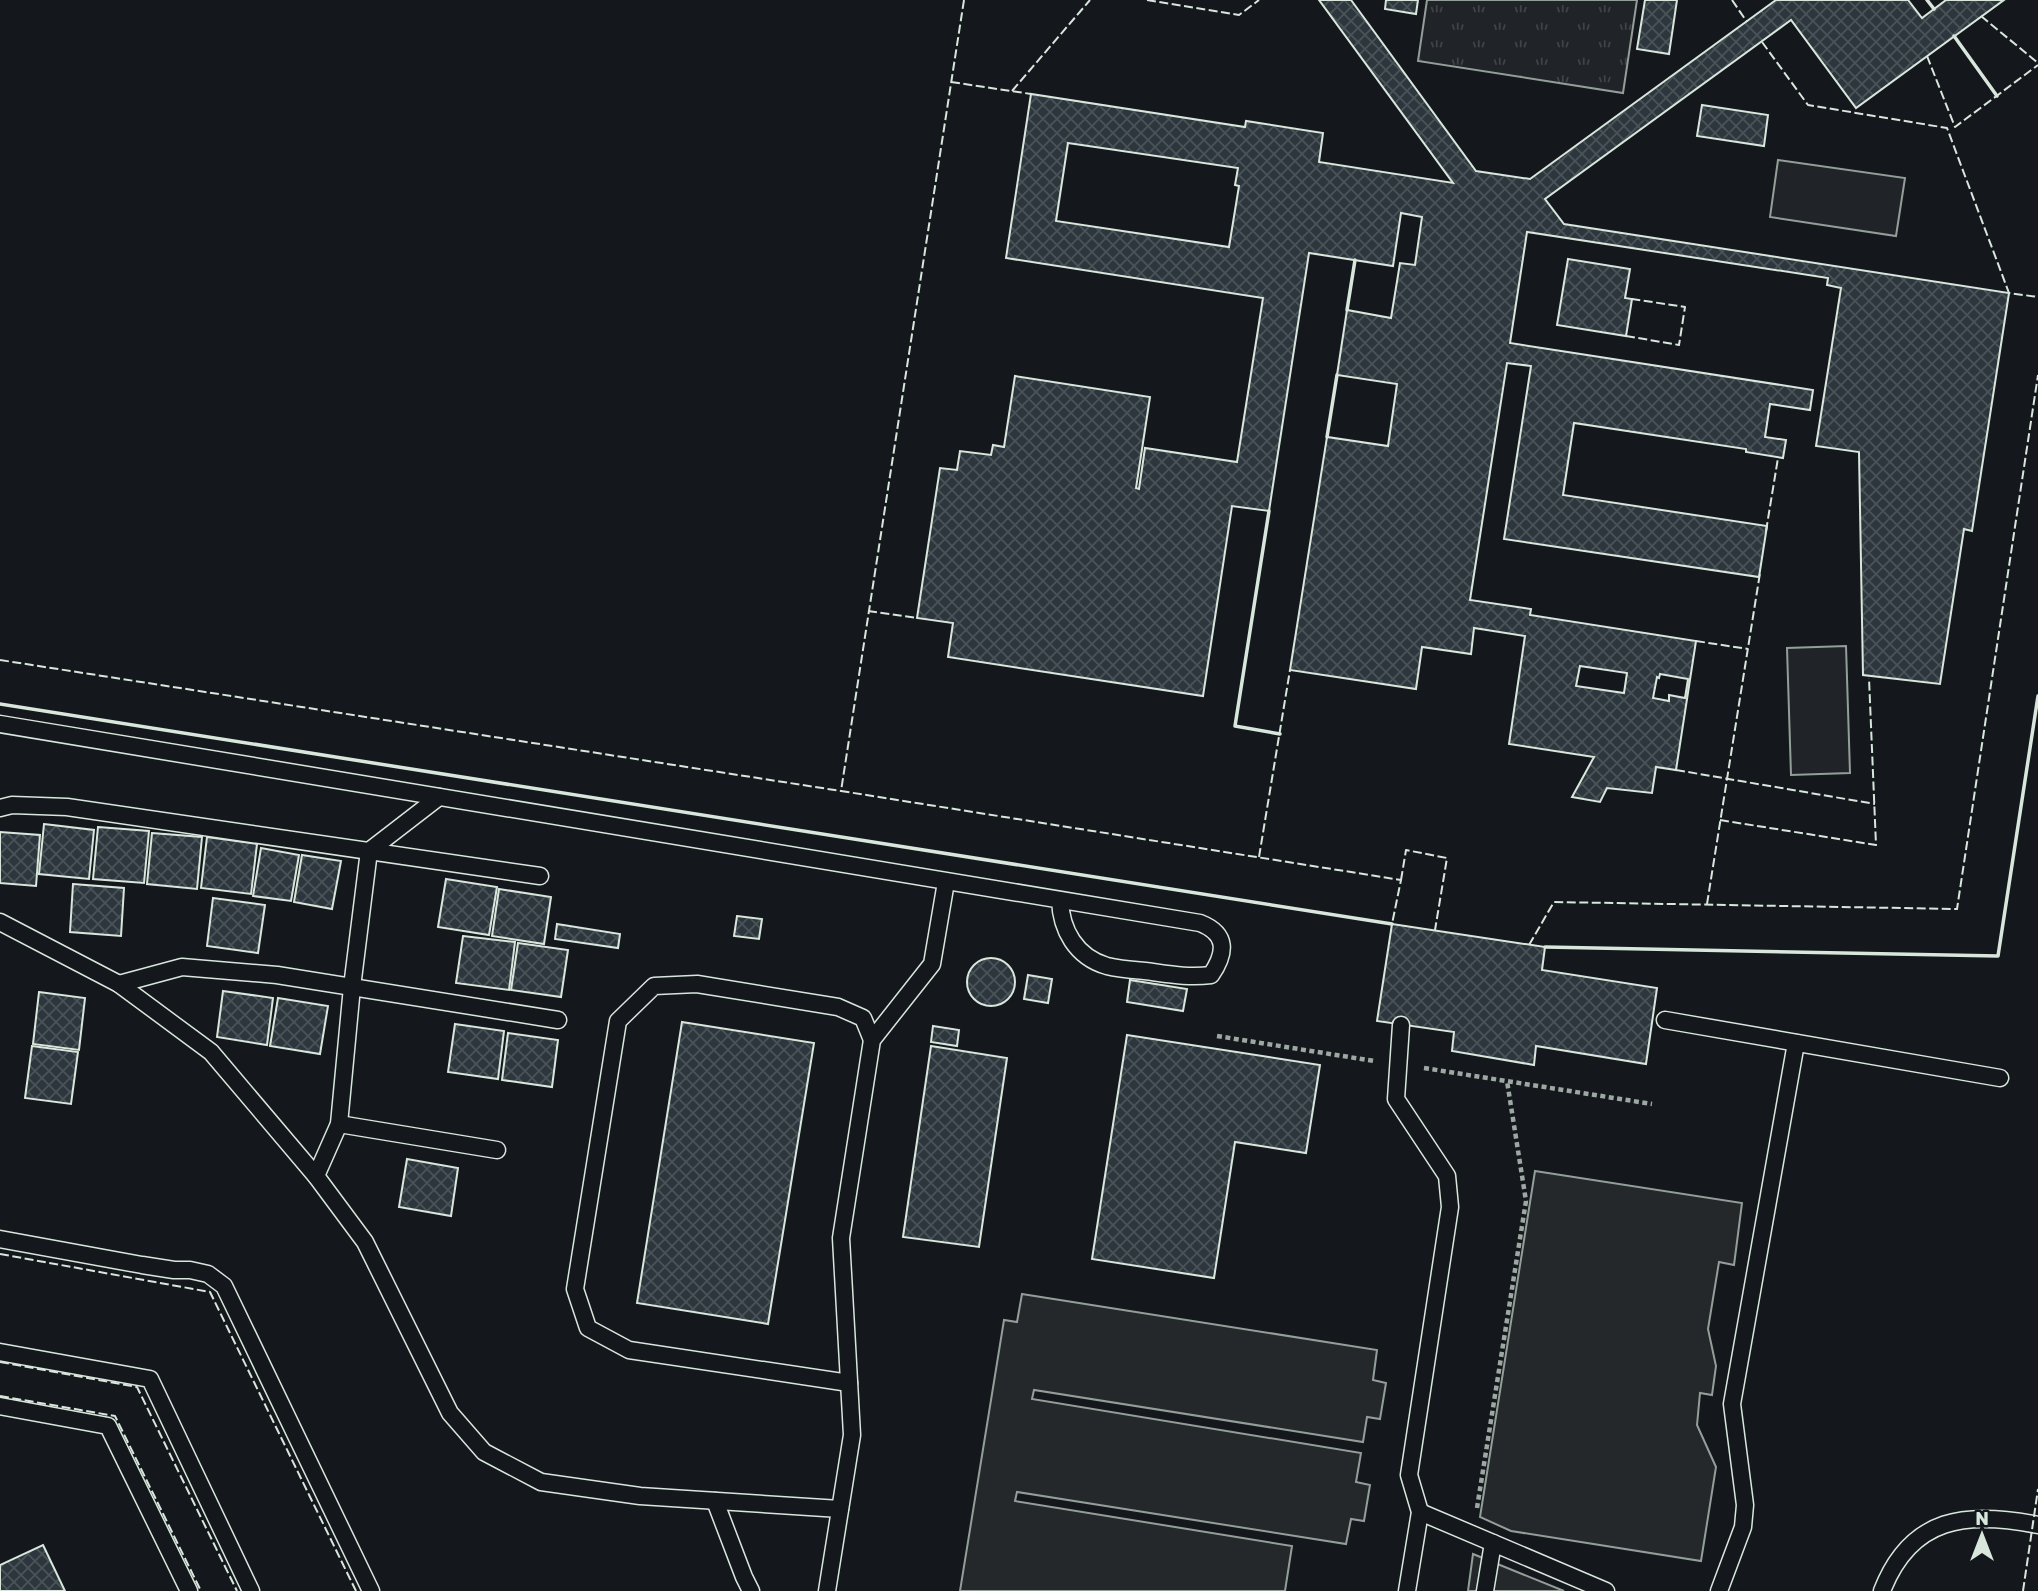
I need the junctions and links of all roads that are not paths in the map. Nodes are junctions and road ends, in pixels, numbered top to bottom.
1 (0, 724) edge
2 (439, 797) junction
3 (0, 808) edge
4 (369, 851) junction
5 (540, 876) dead end
6 (946, 882) junction
7 (1059, 900) junction
8 (0, 922) edge
9 (119, 984) junction
10 (352, 987) junction
11 (558, 1020) dead end
12 (1665, 1020) dead end
13 (1401, 1025) dead end
14 (872, 1040) junction
15 (1796, 1043) junction
16 (2000, 1078) dead end
17 (339, 1124) junction
18 (497, 1150) dead end
19 (316, 1176) junction
20 (0, 1239) edge
21 (0, 1352) edge
22 (849, 1384) junction
23 (0, 1406) edge
24 (715, 1501) junction
25 (840, 1509) junction
26 (1420, 1512) junction
27 (2038, 1525) edge
28 (1493, 1543) junction
29 (189, 1591) edge
30 (251, 1591) edge
31 (371, 1591) edge
32 (751, 1591) edge
33 (827, 1591) edge
34 (1407, 1591) edge
35 (1485, 1591) edge
36 (1606, 1591) edge
37 (1718, 1591) edge
38 (1882, 1591) edge

1 - 2 lane
2 - 4 lane
2 - 6 lane
3 - 4 lane
4 - 5 lane
4 - 10 lane
6 - 7 lane
6 - 14 lane
7 - 7 lane
8 - 9 lane
9 - 10 lane
9 - 19 lane
10 - 11 lane
10 - 17 lane
12 - 15 lane
13 - 26 lane
14 - 22 lane
14 - 22 lane
15 - 16 lane
15 - 37 lane
17 - 18 lane
17 - 19 lane
19 - 24 lane
20 - 31 lane
21 - 30 lane
22 - 25 lane
23 - 29 lane
24 - 25 lane
24 - 32 lane
25 - 33 lane
26 - 28 lane
26 - 34 lane
27 - 38 lane
28 - 35 lane
28 - 36 lane

